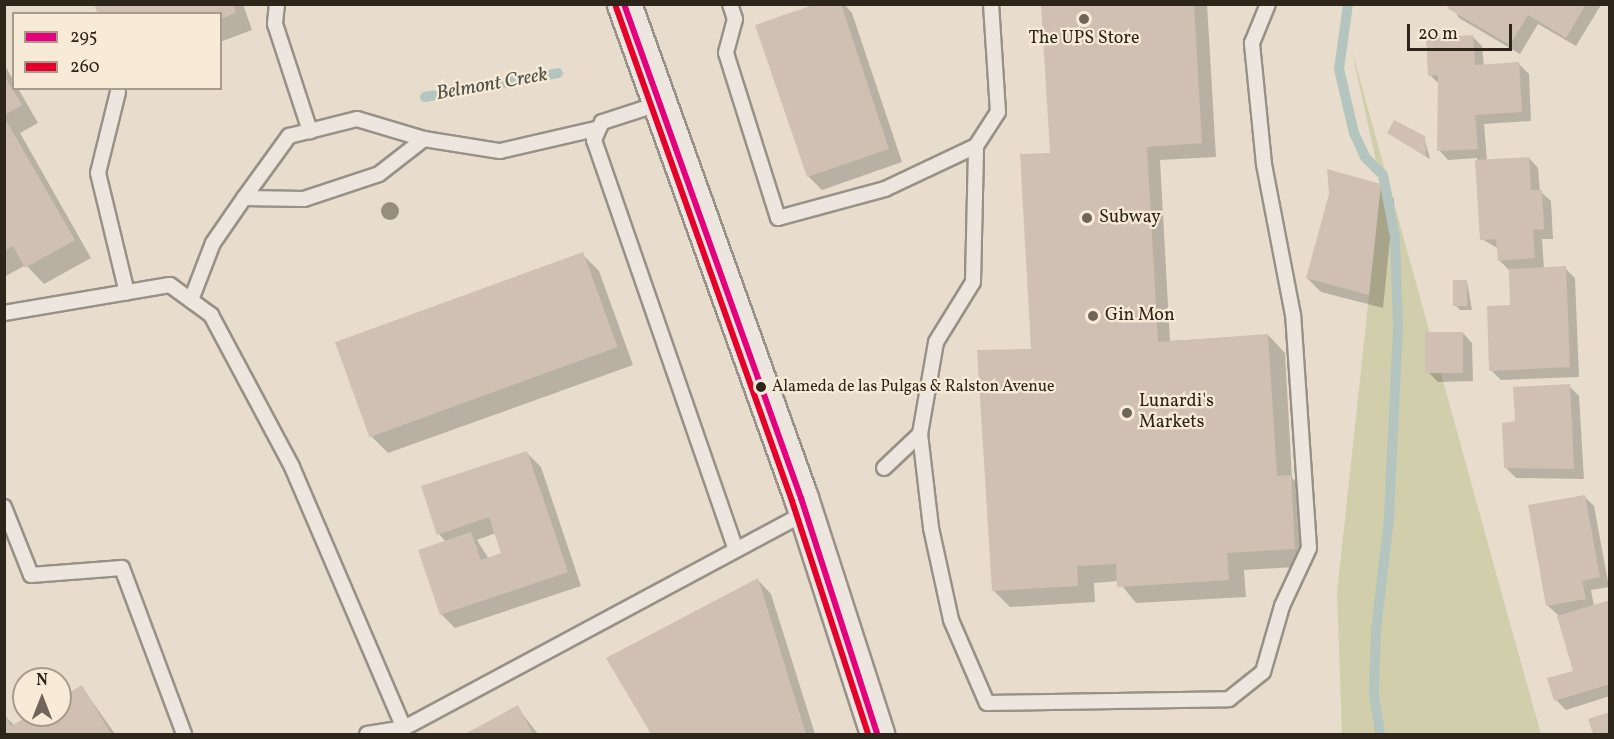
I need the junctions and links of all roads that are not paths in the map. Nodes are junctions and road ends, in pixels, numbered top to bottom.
1 (277, 4) edge
2 (624, 4) edge
3 (730, 4) edge
4 (990, 4) edge
5 (1268, 4) edge
6 (118, 92) dead end
7 (661, 103) junction
8 (595, 129) junction
9 (310, 131) junction
10 (424, 139) junction
11 (976, 146) junction
12 (244, 198) junction
13 (127, 293) junction
14 (191, 300) junction
15 (4, 313) edge
16 (920, 434) junction
17 (884, 468) dead end
18 (4, 507) edge
19 (806, 512) junction
20 (736, 549) junction
21 (404, 728) junction
22 (184, 735) edge
23 (367, 735) edge
24 (877, 735) edge

1 - 9 lane
2 - 7 main road
3 - 11 lane
4 - 11 lane
5 - 16 lane
6 - 13 lane
7 - 8 lane
7 - 19 main road
8 - 10 lane
8 - 20 lane
9 - 10 lane
9 - 12 lane
10 - 12 lane
11 - 16 lane
12 - 14 lane
13 - 14 lane
13 - 15 lane
14 - 21 lane
16 - 17 lane
18 - 22 lane
19 - 20 lane
19 - 24 main road
20 - 21 lane
21 - 23 lane

